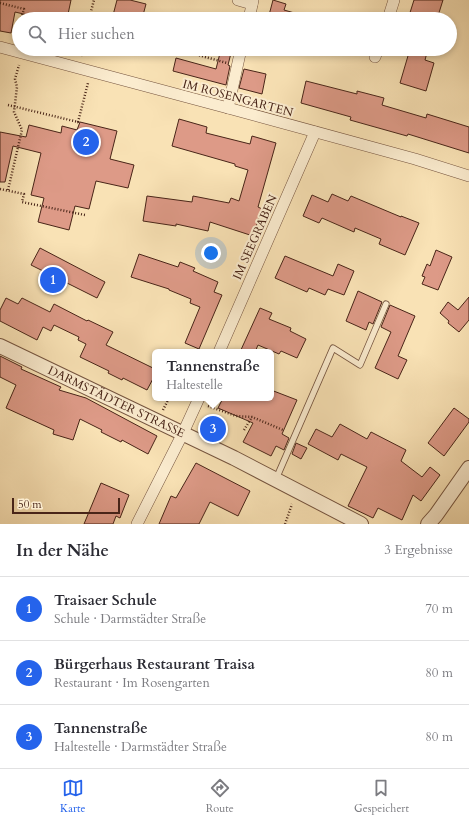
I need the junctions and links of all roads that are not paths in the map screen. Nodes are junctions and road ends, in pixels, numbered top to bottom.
1 (238, 0) edge
2 (394, 0) edge
3 (253, 2) edge
4 (251, 12) edge
5 (390, 12) edge
6 (0, 47) edge
7 (12, 50) edge
8 (34, 56) edge
9 (239, 56) edge
10 (228, 108) junction
11 (315, 132) junction
12 (469, 176) edge
13 (386, 304) dead end
14 (0, 346) edge
15 (220, 349) edge
16 (198, 401) edge
17 (183, 433) junction
18 (469, 468) edge
19 (276, 479) junction
20 (137, 524) edge
21 (361, 524) edge
22 (428, 524) edge

1 - 3 street
2 - 5 street
3 - 4 street
6 - 7 street, IM ROSENGARTEN
8 - 10 street, IM ROSENGARTEN
9 - 10 street
10 - 11 street, IM ROSENGARTEN
11 - 12 street, IM ROSENGARTEN
11 - 15 street, IM SEEGRABEN
13 - 19 lane
14 - 17 street, DARMSTÄDTER STRASSE
16 - 17 street
17 - 19 street, DARMSTÄDTER STRASSE
17 - 20 street
18 - 22 street
19 - 21 street, DARMSTÄDTER STRASSE

